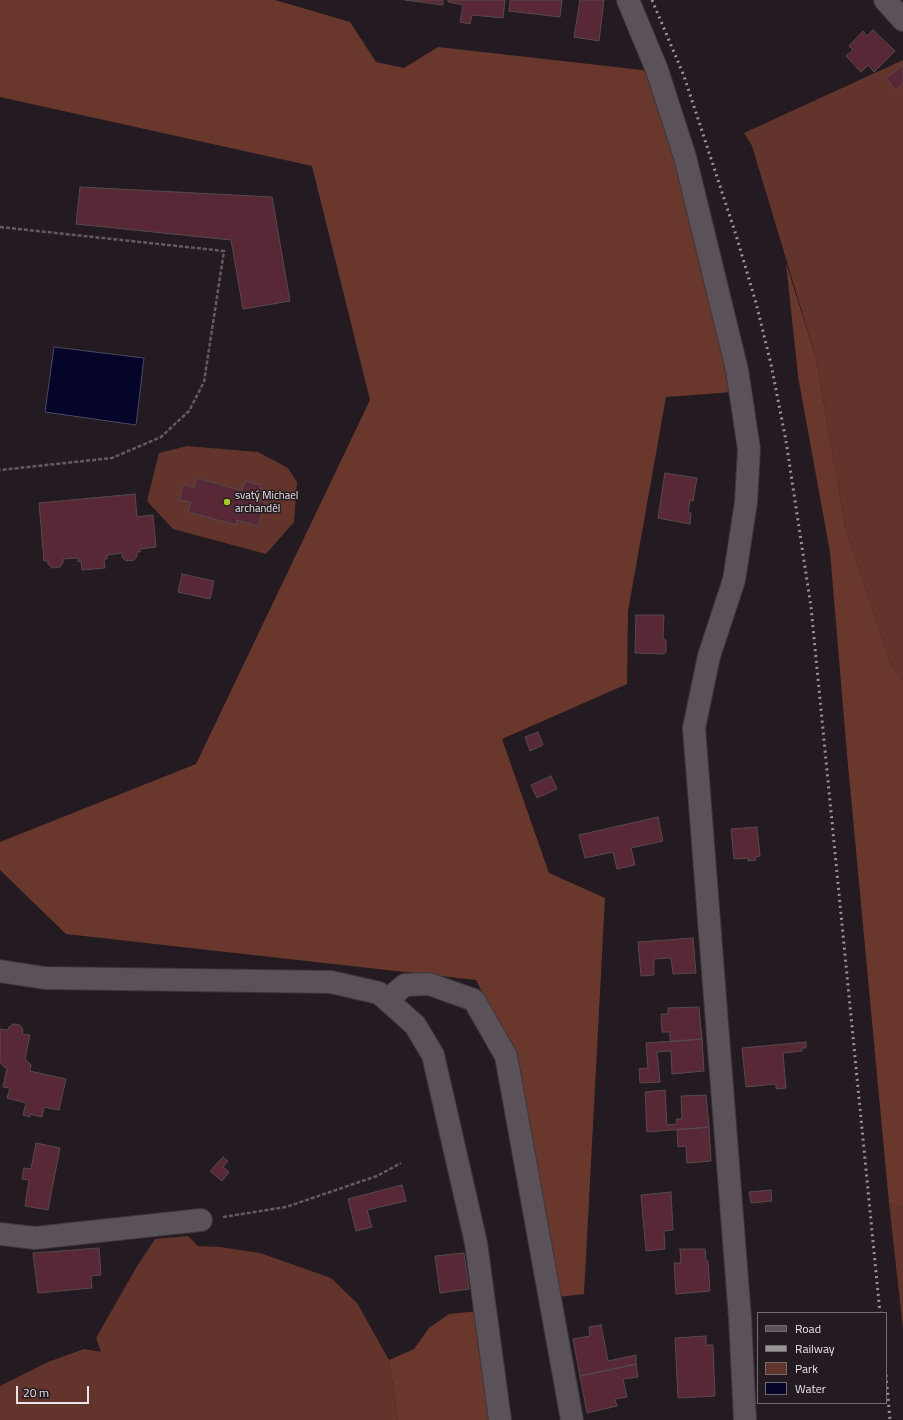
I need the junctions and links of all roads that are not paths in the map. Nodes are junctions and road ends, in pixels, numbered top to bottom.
1 (628, 0) edge
2 (885, 0) edge
3 (903, 20) edge
4 (0, 971) edge
5 (387, 1000) junction
6 (201, 1220) road end
7 (0, 1234) edge
8 (500, 1420) edge
9 (572, 1420) edge
10 (745, 1420) edge

1 - 10 street
2 - 3 street
4 - 5 street
5 - 8 street
5 - 9 street
6 - 7 street

